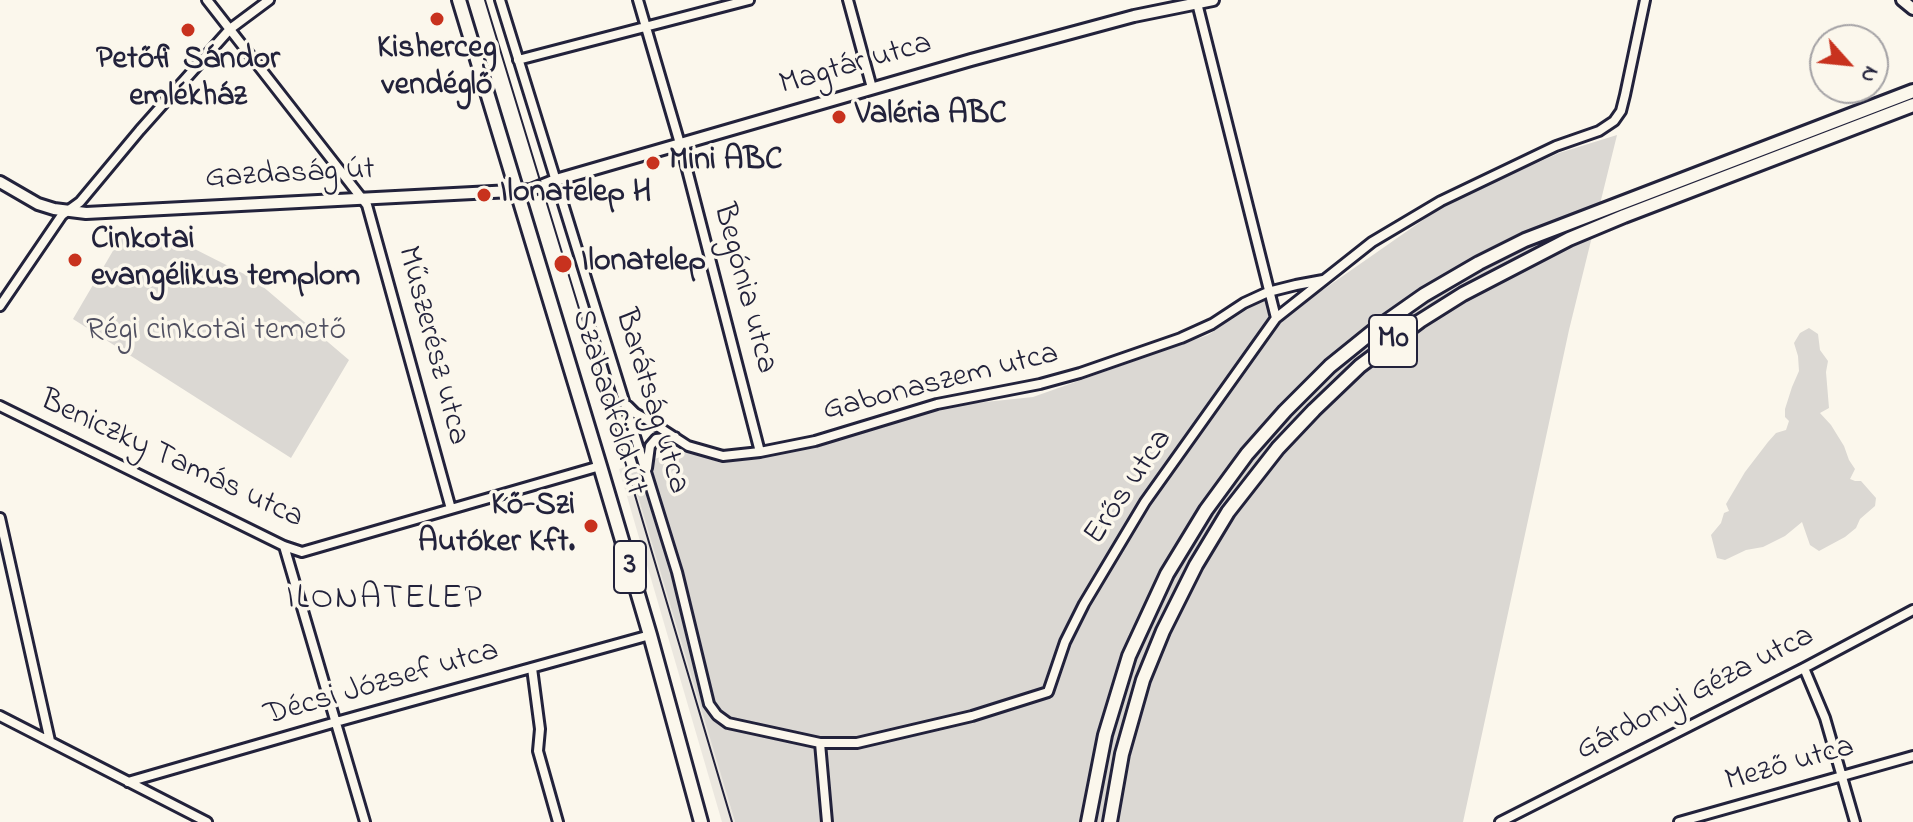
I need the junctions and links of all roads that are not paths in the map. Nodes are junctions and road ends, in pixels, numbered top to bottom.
1 (207, 0) edge
2 (269, 0) edge
3 (459, 0) edge
4 (500, 0) edge
5 (638, 0) edge
6 (749, 0) edge
7 (848, 0) edge
8 (1213, 0) edge
9 (1645, 0) edge
10 (1902, 0) edge
11 (1197, 3) junction
12 (1913, 9) edge
13 (645, 27) junction
14 (230, 29) junction
15 (518, 60) junction
16 (872, 88) junction
17 (1913, 91) edge
18 (1913, 105) edge
19 (679, 144) junction
20 (556, 180) junction
21 (0, 182) edge
22 (516, 190) junction
23 (362, 198) junction
24 (67, 211) junction
25 (1323, 280) junction
26 (1268, 292) junction
27 (0, 306) edge
28 (1276, 318) junction
29 (625, 403) junction
30 (0, 406) edge
31 (675, 437) junction
32 (760, 452) junction
33 (600, 466) junction
34 (646, 472) junction
35 (451, 509) junction
36 (0, 518) edge
37 (284, 546) junction
38 (1913, 610) edge
39 (650, 635) junction
40 (532, 668) junction
41 (1804, 668) junction
42 (0, 716) edge
43 (336, 722) junction
44 (728, 723) joint
45 (50, 741) junction
46 (820, 743) junction
47 (1913, 756) edge
48 (1843, 776) junction
49 (128, 782) junction
50 (207, 822) edge
51 (365, 822) edge
52 (558, 822) edge
53 (701, 822) edge
54 (827, 822) edge
55 (1088, 822) edge
56 (1110, 822) edge
57 (1500, 822) edge
58 (1679, 822) edge
59 (1855, 822) edge

1 - 14 street, Műszerész utca
2 - 14 street
3 - 22 main road, Szabadföld út / 3
4 - 15 street, Barátság utca
5 - 13 street, Begónia utca
6 - 13 street
7 - 16 street
8 - 11 street, Magtár utca
9 - 25 street
10 - 12 street
11 - 16 street, Magtár utca
11 - 26 street
13 - 15 street
13 - 19 street, Begónia utca
14 - 23 street, Műszerész utca
14 - 24 street
15 - 20 street, Barátság utca
16 - 19 street, Magtár utca
17 - 55 main road, M0
18 - 56 main road, M0
19 - 20 street, Magtár utca
19 - 32 street, Begónia utca
20 - 22 street, Magtár utca
20 - 29 street, Barátság utca
21 - 24 street, Gazdaság út
22 - 23 street, Gazdaság út
22 - 33 main road, Szabadföld út / 3
23 - 24 street, Gazdaság út
23 - 35 street, Műszerész utca
24 - 27 street
25 - 26 street, Gabonaszem utca
25 - 28 street
26 - 28 street
26 - 32 street, Gabonaszem utca
28 - 46 street, Erős utca
29 - 31 street, Gabonaszem utca
29 - 34 street, Barátság utca
30 - 37 street, Beniczky Tamás utca
31 - 32 street, Gabonaszem utca
31 - 34 street
33 - 35 street, Beniczky Tamás utca
33 - 39 main road, Szabadföld út / 3
34 - 44 street, Barátság utca
35 - 37 street, Beniczky Tamás utca
36 - 45 street
37 - 43 street
38 - 41 street, Gárdonyi Géza utca
39 - 40 street, Décsi József utca
39 - 53 main road, Szabadföld út / 3
40 - 43 street, Décsi József utca
40 - 52 street
41 - 48 street
41 - 57 street, Gárdonyi Géza utca
42 - 45 street
43 - 49 street, Décsi József utca
43 - 51 street
44 - 46 street, Erős utca
45 - 49 street
46 - 54 street
47 - 48 street, Mező utca
48 - 58 street, Mező utca
48 - 59 street
49 - 50 street

